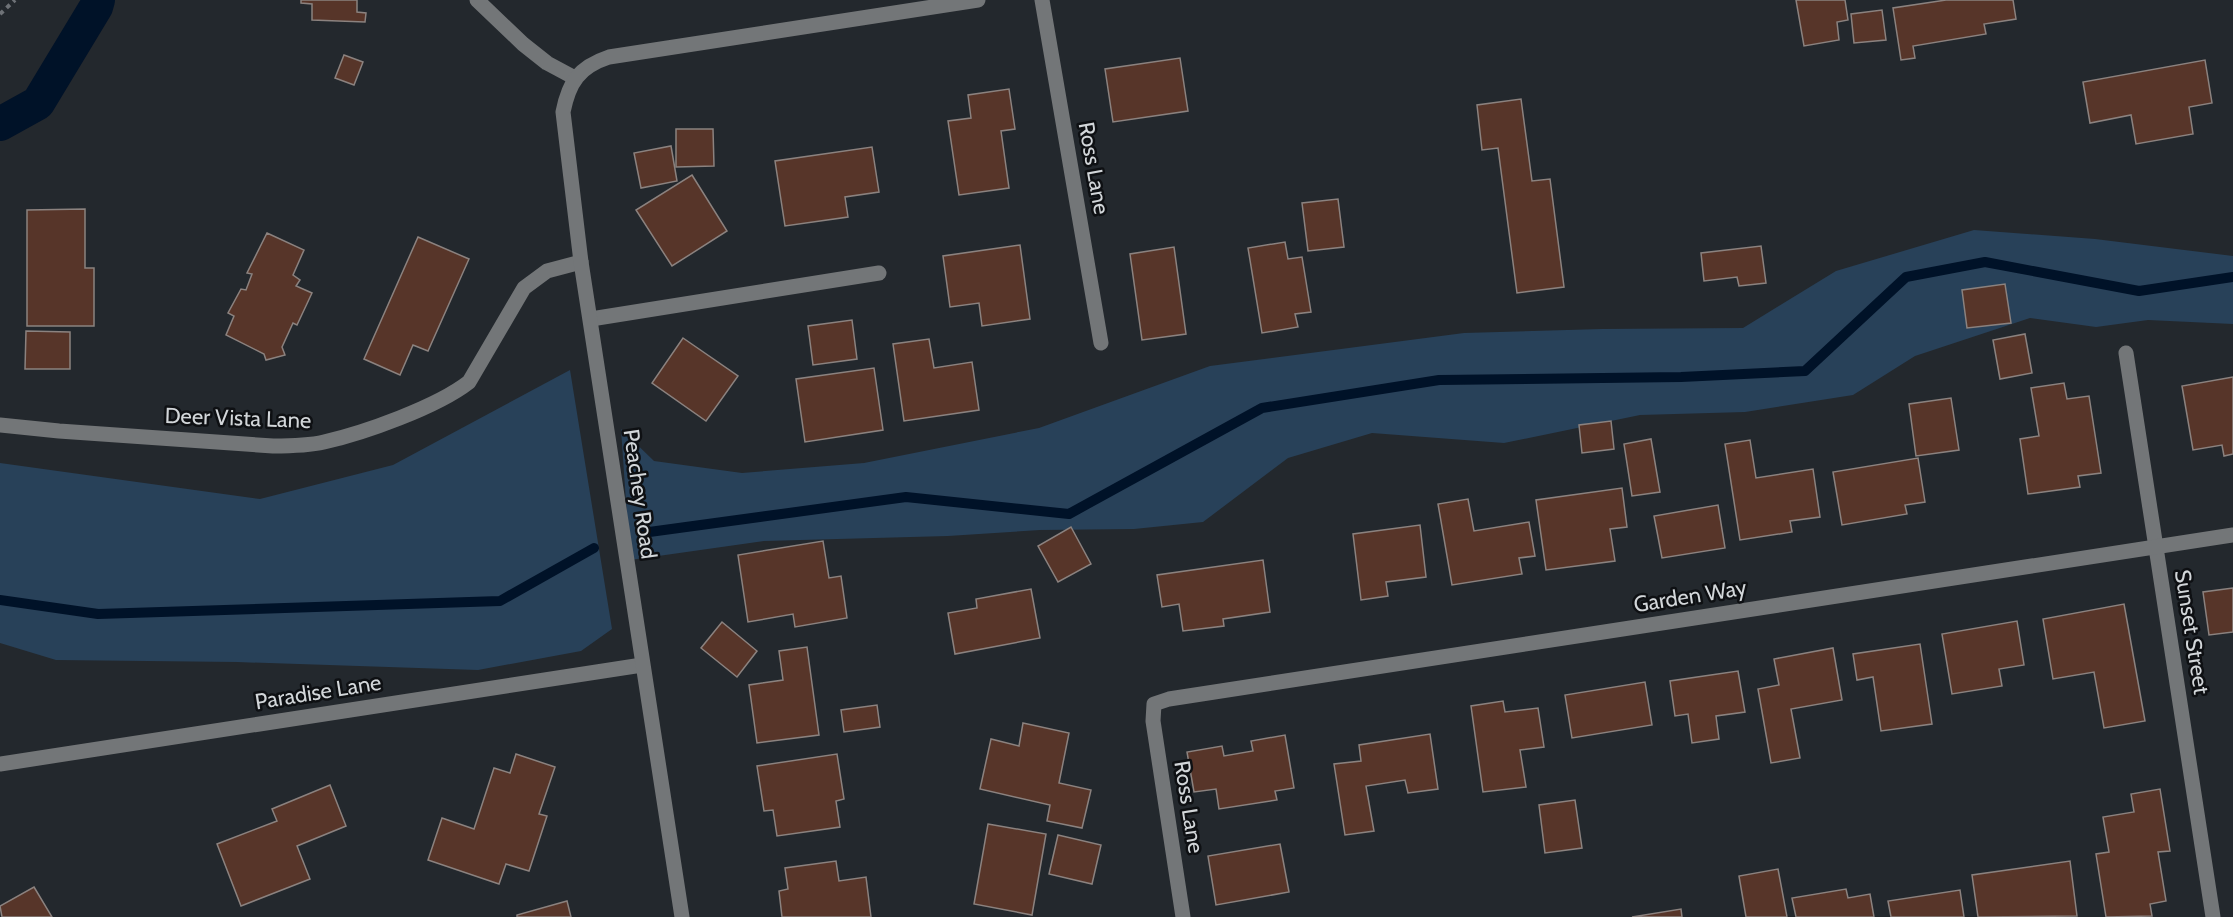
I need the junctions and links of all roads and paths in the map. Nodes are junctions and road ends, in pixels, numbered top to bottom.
1 (15, 0) edge
2 (477, 0) edge
3 (978, 0) edge
4 (1042, 0) edge
5 (0, 14) edge
6 (575, 78) junction
7 (582, 262) junction
8 (879, 273) dead end
9 (591, 319) junction
10 (1101, 343) dead end
11 (2126, 353) dead end
12 (0, 425) edge
13 (2233, 535) edge
14 (2156, 547) junction
15 (642, 665) junction
16 (1154, 704) joint
17 (0, 764) edge
18 (682, 917) edge
19 (1183, 917) edge
20 (2213, 917) edge

1 - 5 path
2 - 6 street
3 - 6 street
4 - 10 street, Ross Lane
6 - 7 street, Peachey Road
7 - 9 street, Peachey Road
7 - 12 street, Deer Vista Lane
8 - 9 street
9 - 15 street, Peachey Road
11 - 14 street, Sunset Street
13 - 14 street, Garden Way
14 - 16 street, Garden Way
14 - 20 street, Sunset Street
15 - 17 street, Paradise Lane
15 - 18 street, Peachey Road
16 - 19 street, Ross Lane

